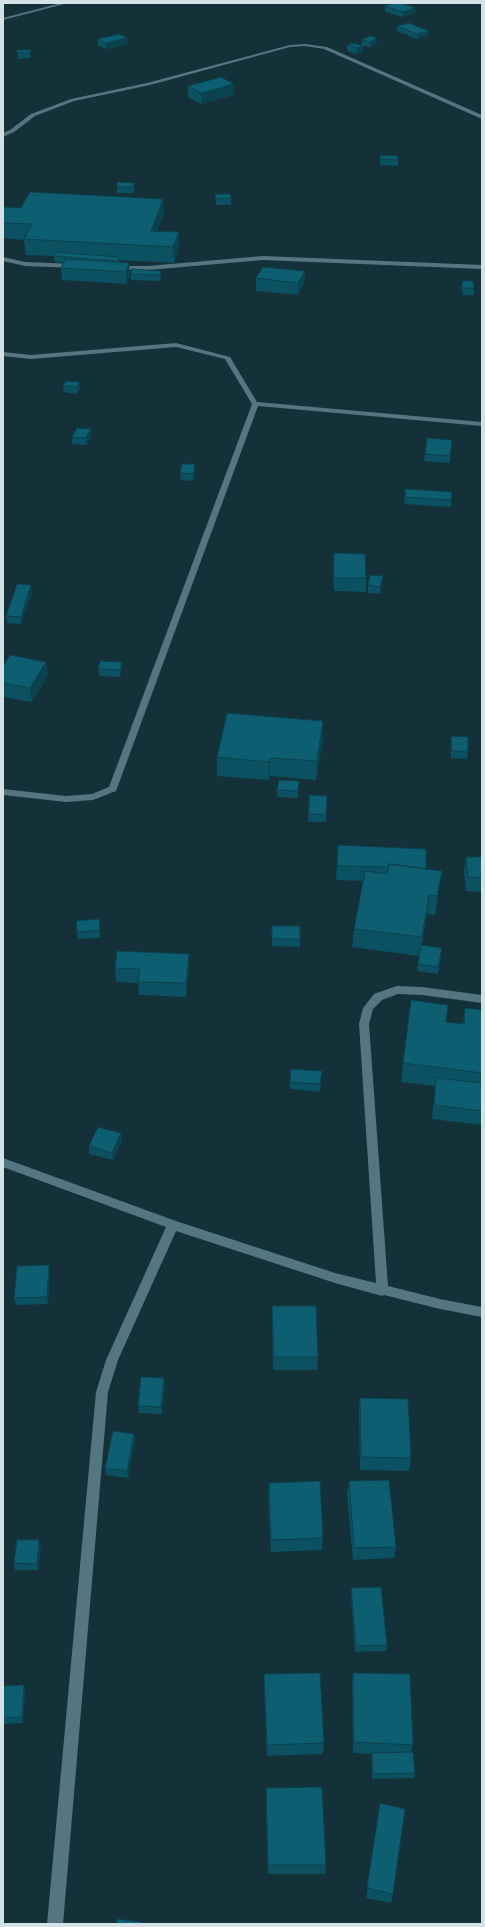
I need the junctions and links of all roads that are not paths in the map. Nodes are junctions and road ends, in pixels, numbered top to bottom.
1 (66, 3) edge
2 (3, 19) edge
3 (482, 117) edge
4 (3, 135) edge
5 (3, 259) edge
6 (79, 266) edge
7 (110, 267) edge
8 (482, 267) edge
9 (3, 354) edge
10 (255, 404) junction
11 (482, 424) edge
12 (3, 792) edge
13 (482, 999) edge
14 (3, 1162) edge
15 (173, 1225) junction
16 (382, 1291) junction
17 (482, 1312) edge
18 (55, 1924) edge

1 - 2 street
3 - 4 street
5 - 6 street
7 - 8 street
9 - 10 street
10 - 11 street
10 - 12 street
13 - 16 street
14 - 15 street
15 - 16 street
15 - 18 street
16 - 17 street

